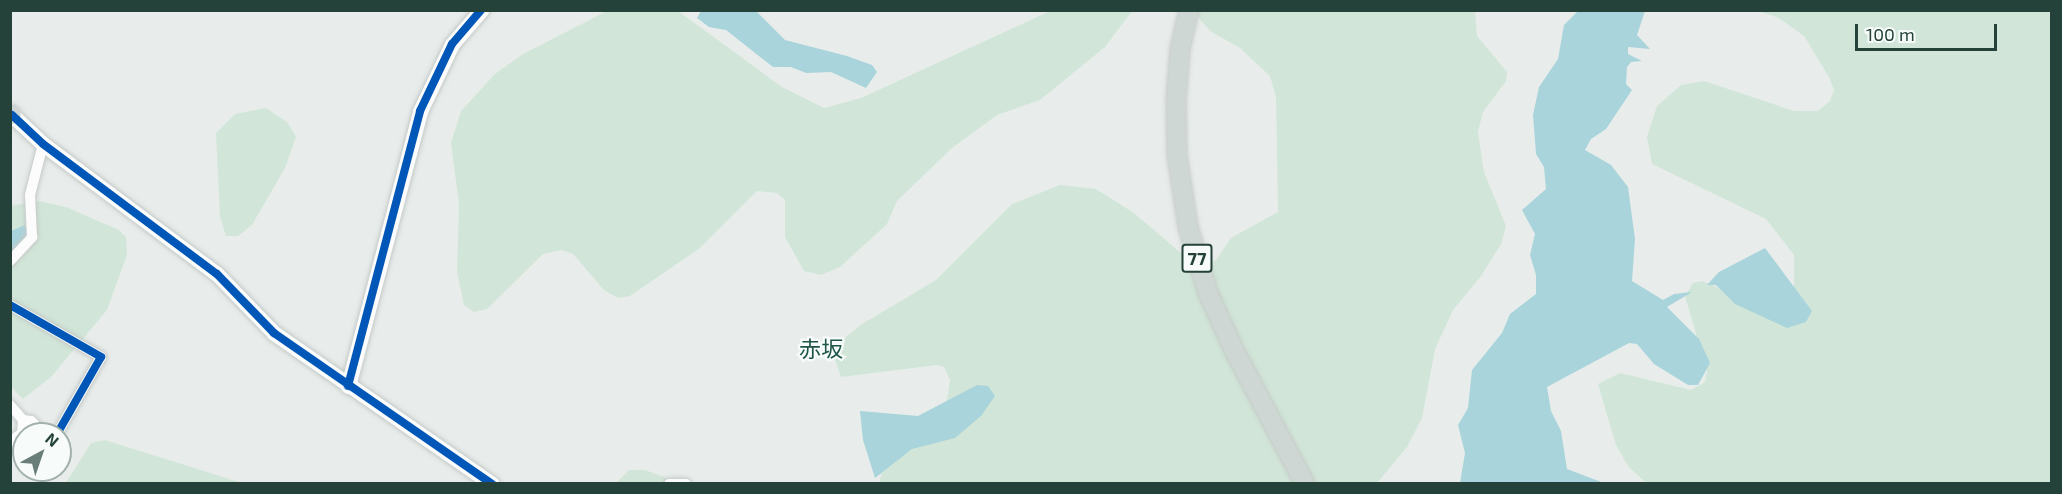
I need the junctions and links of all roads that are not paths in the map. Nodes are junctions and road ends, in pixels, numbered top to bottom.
1 (481, 10) edge
2 (1189, 10) edge
3 (11, 114) edge
4 (44, 144) junction
5 (10, 261) edge
6 (10, 305) edge
7 (348, 386) junction
8 (10, 405) edge
9 (23, 420) joint
10 (32, 422) edge
11 (64, 422) edge
12 (492, 483) edge
13 (669, 483) edge
14 (686, 483) edge
15 (1305, 483) edge

1 - 7 street
2 - 15 main road, 77
3 - 4 street
4 - 5 street
4 - 7 street
6 - 11 street
7 - 12 street
8 - 9 street
9 - 10 street
13 - 14 street

